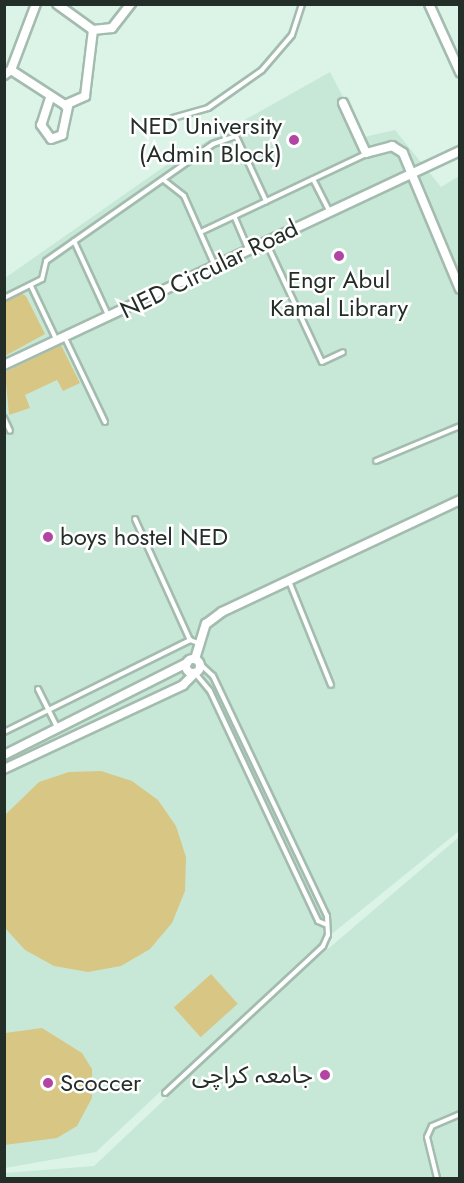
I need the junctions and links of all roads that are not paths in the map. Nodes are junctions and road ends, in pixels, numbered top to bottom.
1 (36, 4) edge
2 (57, 4) edge
3 (131, 4) edge
4 (302, 4) edge
5 (429, 4) edge
6 (93, 30) junction
7 (459, 72) edge
8 (8, 73) edge
9 (50, 98) junction
10 (343, 103) dead end
11 (68, 106) junction
12 (173, 118) dead end
13 (459, 151) edge
14 (366, 153) junction
15 (413, 174) junction
16 (313, 179) junction
17 (165, 181) junction
18 (266, 201) junction
19 (329, 211) junction
20 (235, 218) junction
21 (202, 231) junction
22 (74, 242) junction
23 (266, 242) junction
24 (249, 250) junction
25 (215, 266) junction
26 (31, 285) junction
27 (459, 289) edge
28 (4, 298) edge
29 (109, 318) junction
30 (61, 340) junction
31 (343, 352) dead end
32 (4, 364) edge
33 (4, 418) edge
34 (105, 422) dead end
35 (459, 426) edge
36 (10, 431) dead end
37 (376, 461) dead end
38 (459, 500) edge
39 (135, 519) dead end
40 (289, 580) junction
41 (190, 640) junction
42 (198, 643) junction
43 (194, 662) junction
44 (195, 673) junction
45 (331, 685) dead end
46 (38, 689) dead end
47 (49, 711) junction
48 (58, 730) junction
49 (4, 732) edge
50 (4, 755) edge
51 (4, 769) edge
52 (325, 924) junction
53 (165, 1093) dead end
54 (459, 1114) edge
55 (437, 1179) edge

1 - 8 street
2 - 6 street
3 - 6 street
4 - 12 lane
5 - 7 street
6 - 11 street
8 - 9 street
9 - 11 street
9 - 11 street
10 - 14 street
13 - 15 street, NED Circular Road
14 - 15 street
14 - 16 lane
15 - 19 street, NED Circular Road
15 - 27 street
16 - 18 lane
16 - 19 lane
17 - 18 lane
17 - 21 lane
17 - 22 lane
18 - 20 lane
19 - 23 street, NED Circular Road
20 - 21 lane
20 - 24 lane
21 - 25 lane
22 - 26 lane
22 - 29 lane
23 - 24 street, NED Circular Road
23 - 31 lane
24 - 25 street, NED Circular Road
25 - 29 street, NED Circular Road
26 - 28 lane
26 - 30 lane
29 - 30 street, NED Circular Road
30 - 32 street, NED Circular Road
30 - 34 lane
33 - 36 lane
35 - 37 lane
38 - 40 street
39 - 41 lane
40 - 42 street
40 - 45 lane
41 - 42 lane
41 - 47 lane
42 - 43 street
43 - 44 street
43 - 44 street
43 - 48 street
43 - 52 lane
44 - 51 street
44 - 52 lane
46 - 47 lane
47 - 48 lane
47 - 49 lane
48 - 50 street
52 - 53 lane
54 - 55 lane

